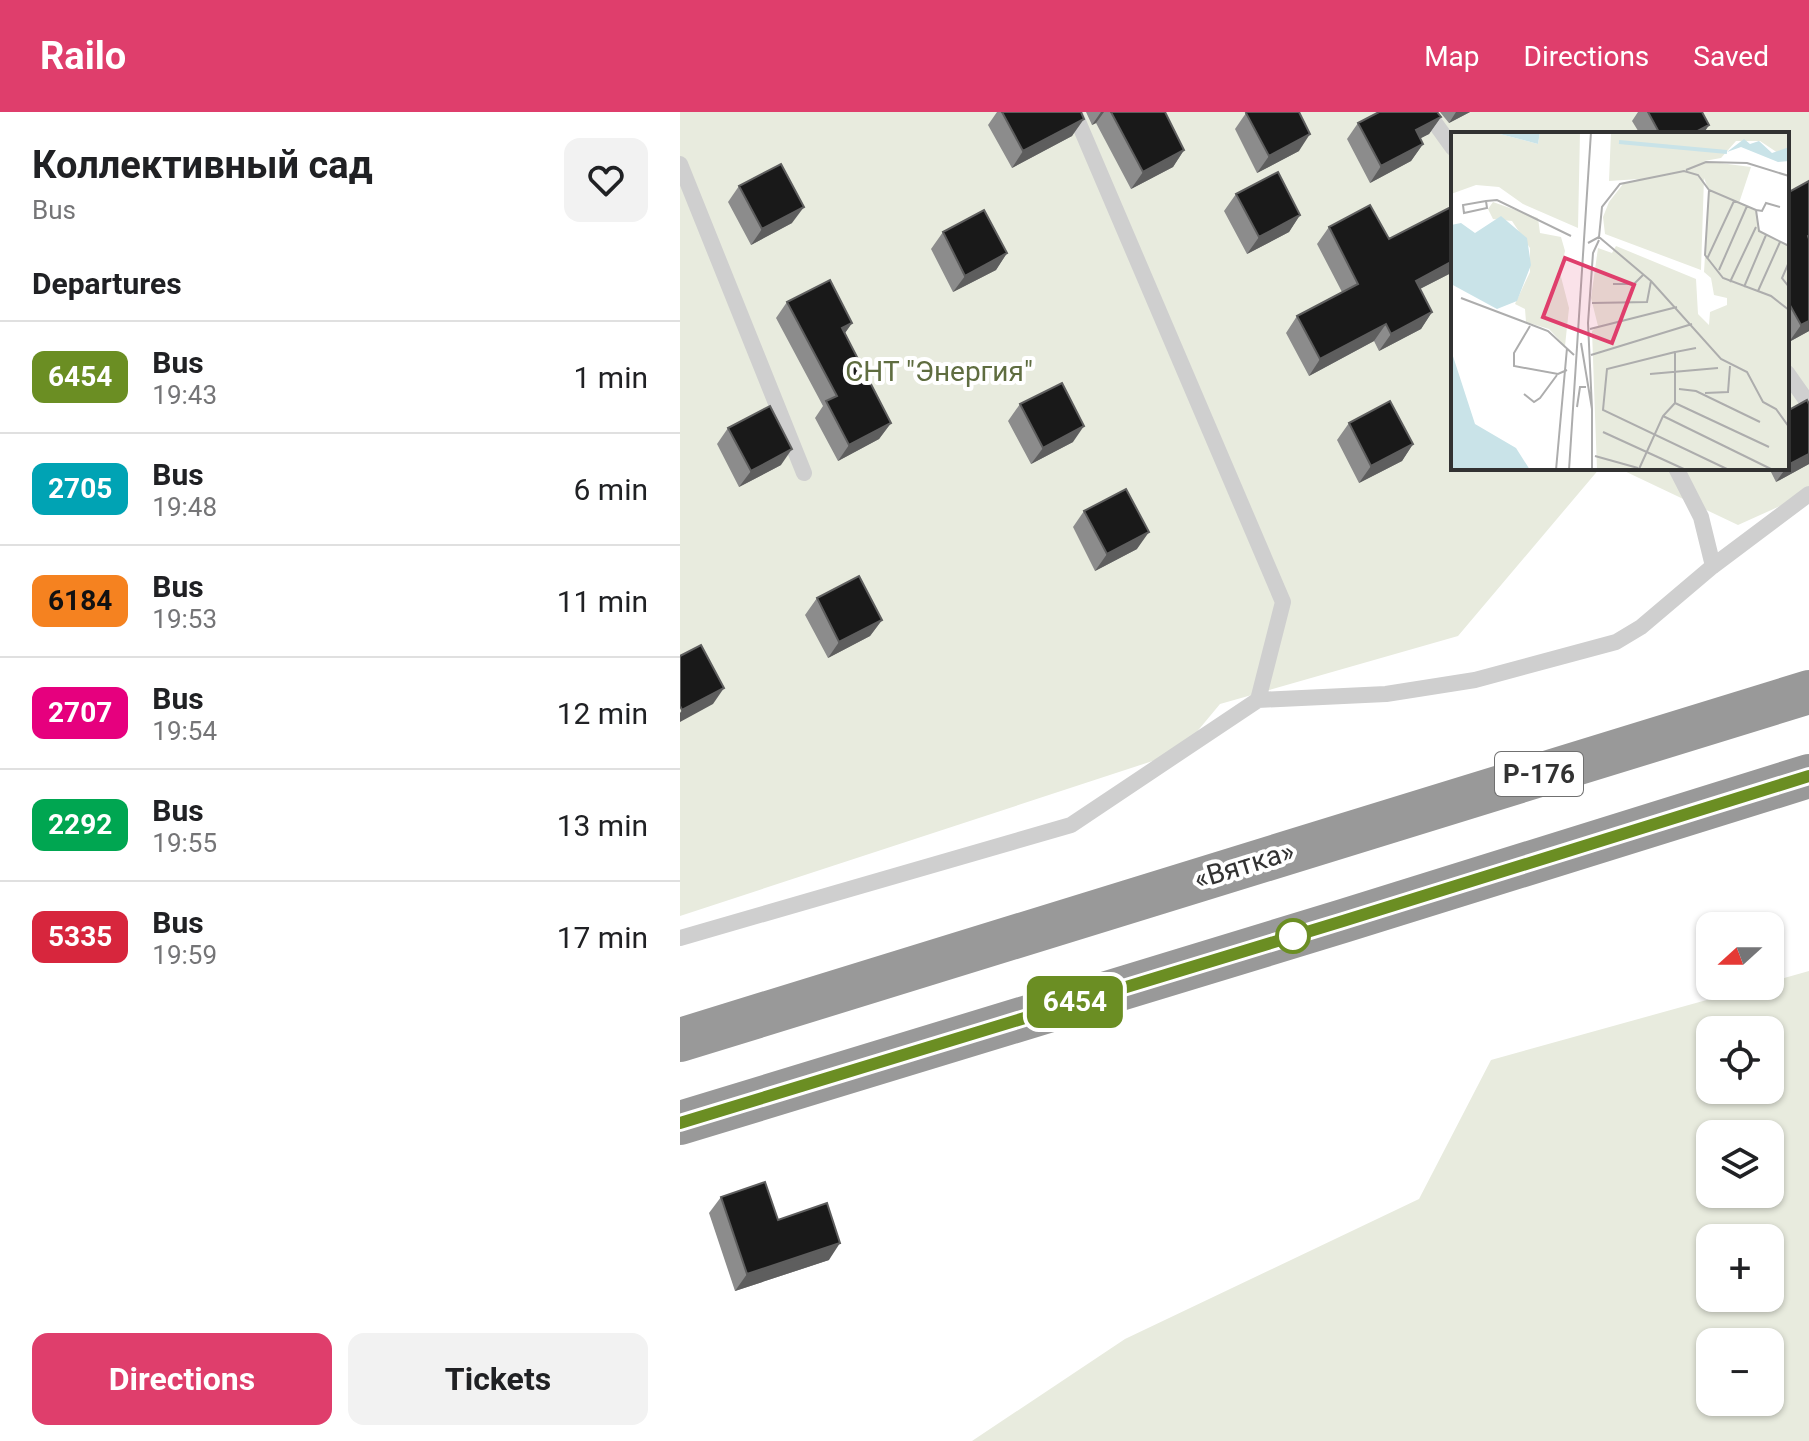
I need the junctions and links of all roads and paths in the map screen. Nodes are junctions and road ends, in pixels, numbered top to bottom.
1 (1074, 112) edge
2 (1427, 112) edge
3 (1451, 145) edge
4 (680, 164) edge
5 (1789, 376) edge
6 (1809, 404) edge
7 (1677, 470) edge
8 (804, 473) dead end
9 (1809, 494) edge
10 (1713, 566) junction
11 (1809, 692) edge
12 (1258, 700) junction
13 (1809, 776) edge
14 (680, 938) edge
15 (680, 1040) edge
16 (680, 1123) edge

1 - 12 lane
2 - 3 lane
4 - 8 lane
5 - 6 lane
7 - 10 lane
9 - 10 lane
10 - 12 lane
11 - 15 highway, «Вятка» / Р-176
12 - 14 lane
13 - 16 highway

